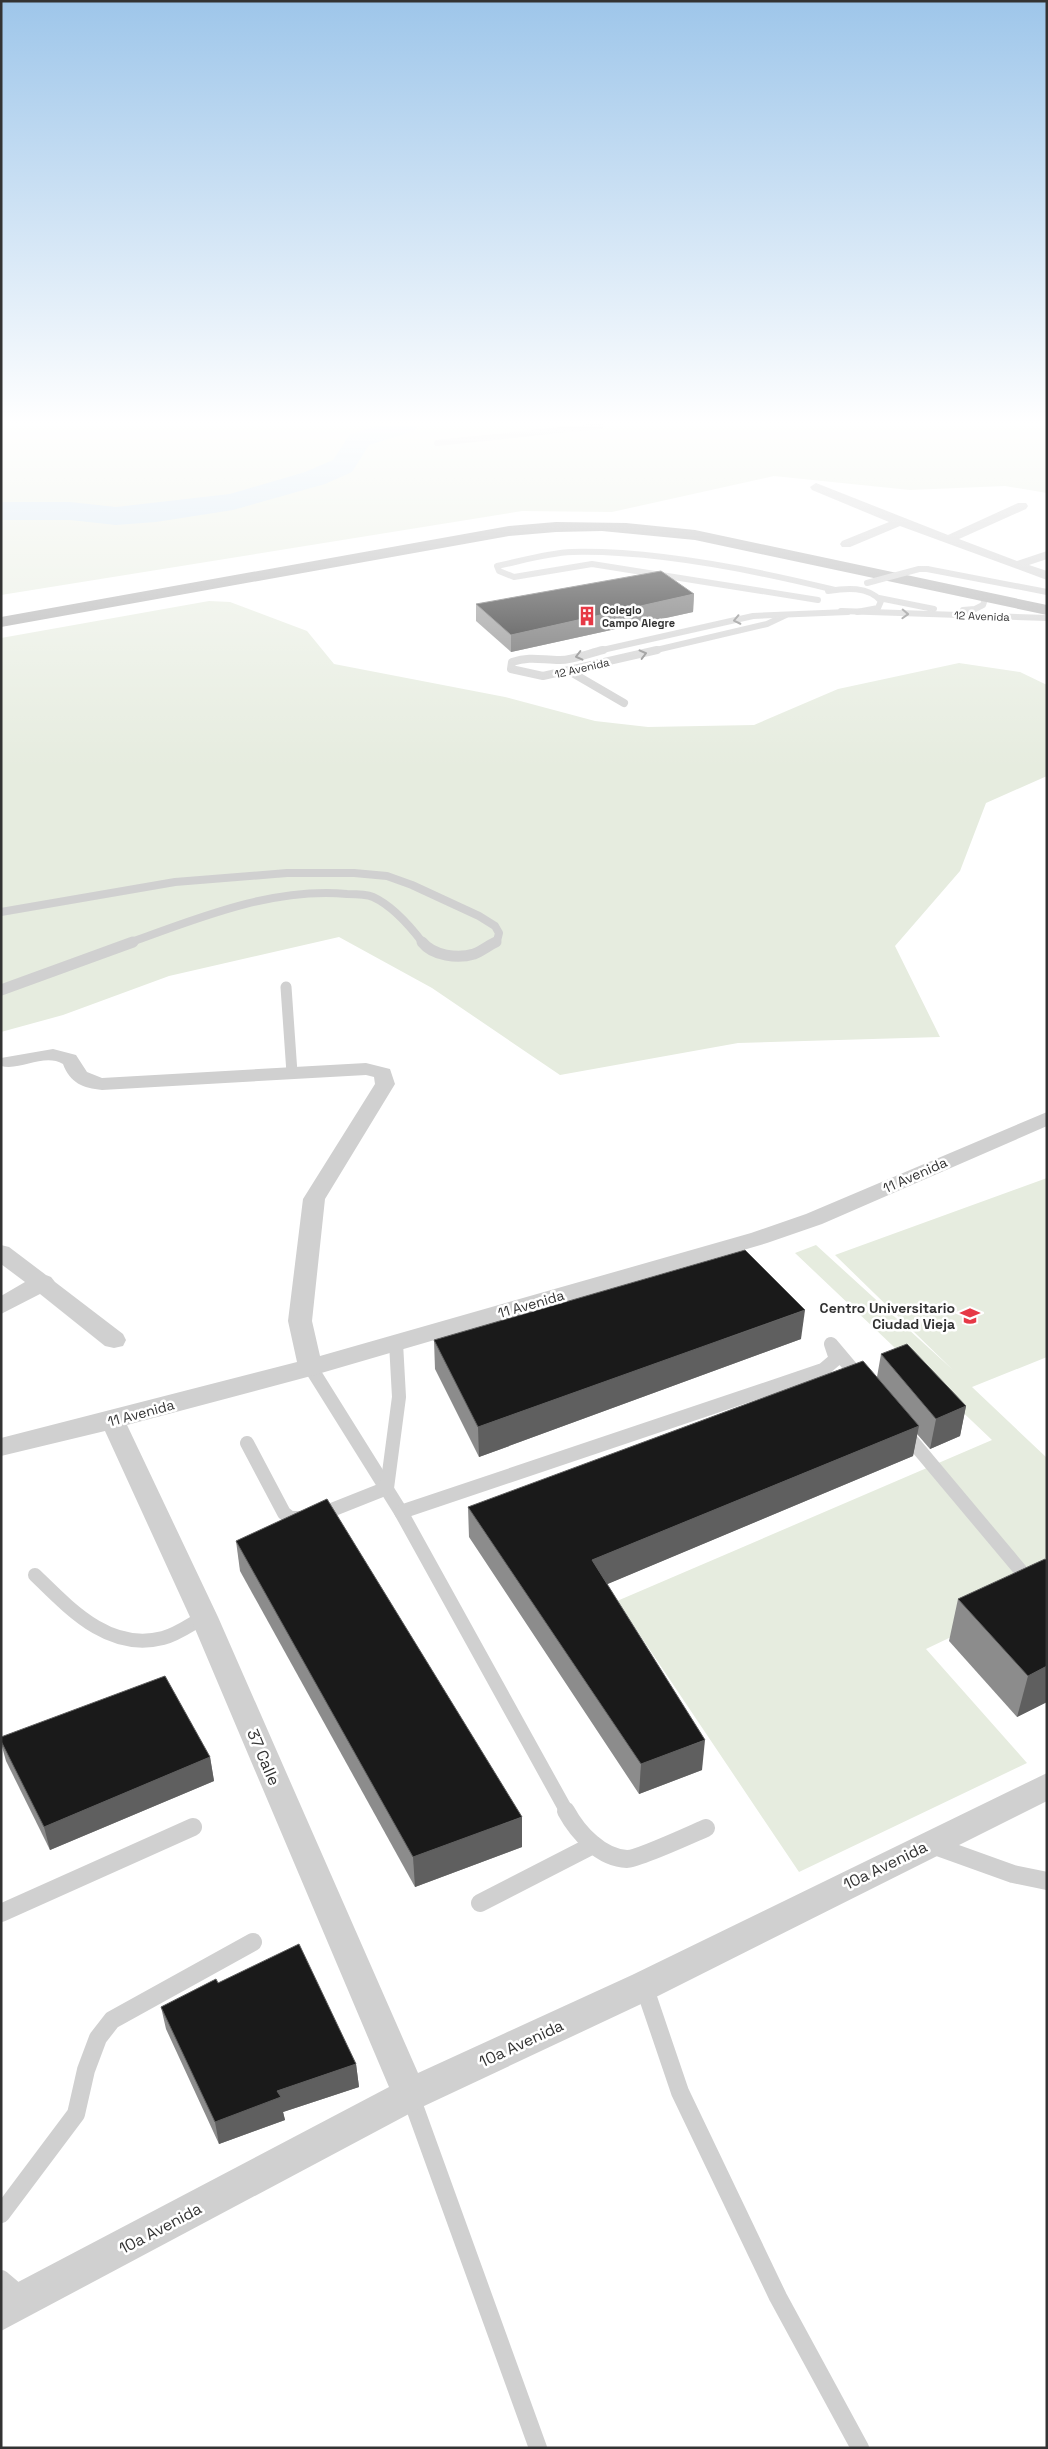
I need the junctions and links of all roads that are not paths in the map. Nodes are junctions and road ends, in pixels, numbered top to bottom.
1 (401, 540) edge
2 (457, 540) edge
3 (720, 540) edge
4 (775, 540) edge
5 (855, 540) edge
6 (948, 540) edge
7 (846, 544) dead end
8 (590, 551) junction
9 (1047, 555) edge
10 (592, 564) junction
11 (1016, 565) junction
12 (1047, 576) edge
13 (843, 589) junction
14 (835, 590) junction
15 (1047, 592) edge
16 (986, 596) junction
17 (1047, 597) edge
18 (879, 598) junction
19 (818, 600) junction
20 (1047, 610) edge
21 (1, 612) edge
22 (848, 612) junction
23 (857, 612) junction
24 (786, 616) junction
25 (1047, 618) edge
26 (1, 622) edge
27 (570, 672) junction
28 (624, 703) dead end
29 (1, 912) edge
30 (286, 987) dead end
31 (1, 990) edge
32 (8, 1062) dead end
33 (292, 1073) junction
34 (1047, 1118) edge
35 (1, 1252) edge
36 (43, 1282) junction
37 (1, 1306) edge
38 (114, 1340) dead end
39 (396, 1343) junction
40 (311, 1368) junction
41 (869, 1390) edge
42 (113, 1421) junction
43 (901, 1427) edge
44 (247, 1442) dead end
45 (1, 1447) edge
46 (387, 1488) junction
47 (401, 1512) junction
48 (35, 1576) dead end
49 (1047, 1602) edge
50 (204, 1618) junction
51 (1047, 1786) edge
52 (192, 1827) dead end
53 (706, 1828) dead end
54 (928, 1844) junction
55 (593, 1845) junction
56 (1047, 1881) edge
57 (480, 1903) dead end
58 (1, 1913) edge
59 (253, 1942) dead end
60 (644, 1986) junction
61 (410, 2095) junction
62 (1, 2214) edge
63 (9, 2297) edge
64 (538, 2448) edge
65 (860, 2448) edge

1 - 21 main road
2 - 26 main road
3 - 16 main road
4 - 17 main road
5 - 7 street
6 - 11 street
8 - 10 lane
8 - 10 lane
8 - 14 lane
9 - 11 street
10 - 19 lane
11 - 12 street
13 - 14 lane
13 - 15 lane, bridge
13 - 18 lane, 12 Avenida
14 - 19 lane
16 - 18 lane, 12 Avenida
16 - 20 main road
18 - 23 lane
19 - 22 lane
22 - 23 lane
22 - 24 lane, 12 Avenida
23 -> 25 lane, 12 Avenida
27 -> 24 lane, 12 Avenida
24 -> 27 lane, 12 Avenida
27 - 28 lane
29 - 31 lane
30 - 33 lane
32 - 33 street
33 - 40 street
34 - 39 street, 11 Avenida
35 - 36 street
36 - 37 street
36 - 38 street
39 - 40 street, 11 Avenida
39 - 46 lane
40 - 42 street, 11 Avenida
40 - 46 lane
41 - 47 lane
42 - 45 street, 11 Avenida
42 - 50 street, 37 Calle
43 - 49 lane
44 - 46 lane
46 - 47 lane
47 - 55 lane
48 - 50 lane
50 - 61 street, 37 Calle
51 - 54 street, 10a Avenida
52 - 58 lane
53 - 55 lane
54 - 56 lane
54 - 60 street, 10a Avenida
55 - 57 lane
59 - 62 lane
60 - 61 street, 10a Avenida
60 - 65 lane
61 - 63 street, 10a Avenida
61 - 64 lane

